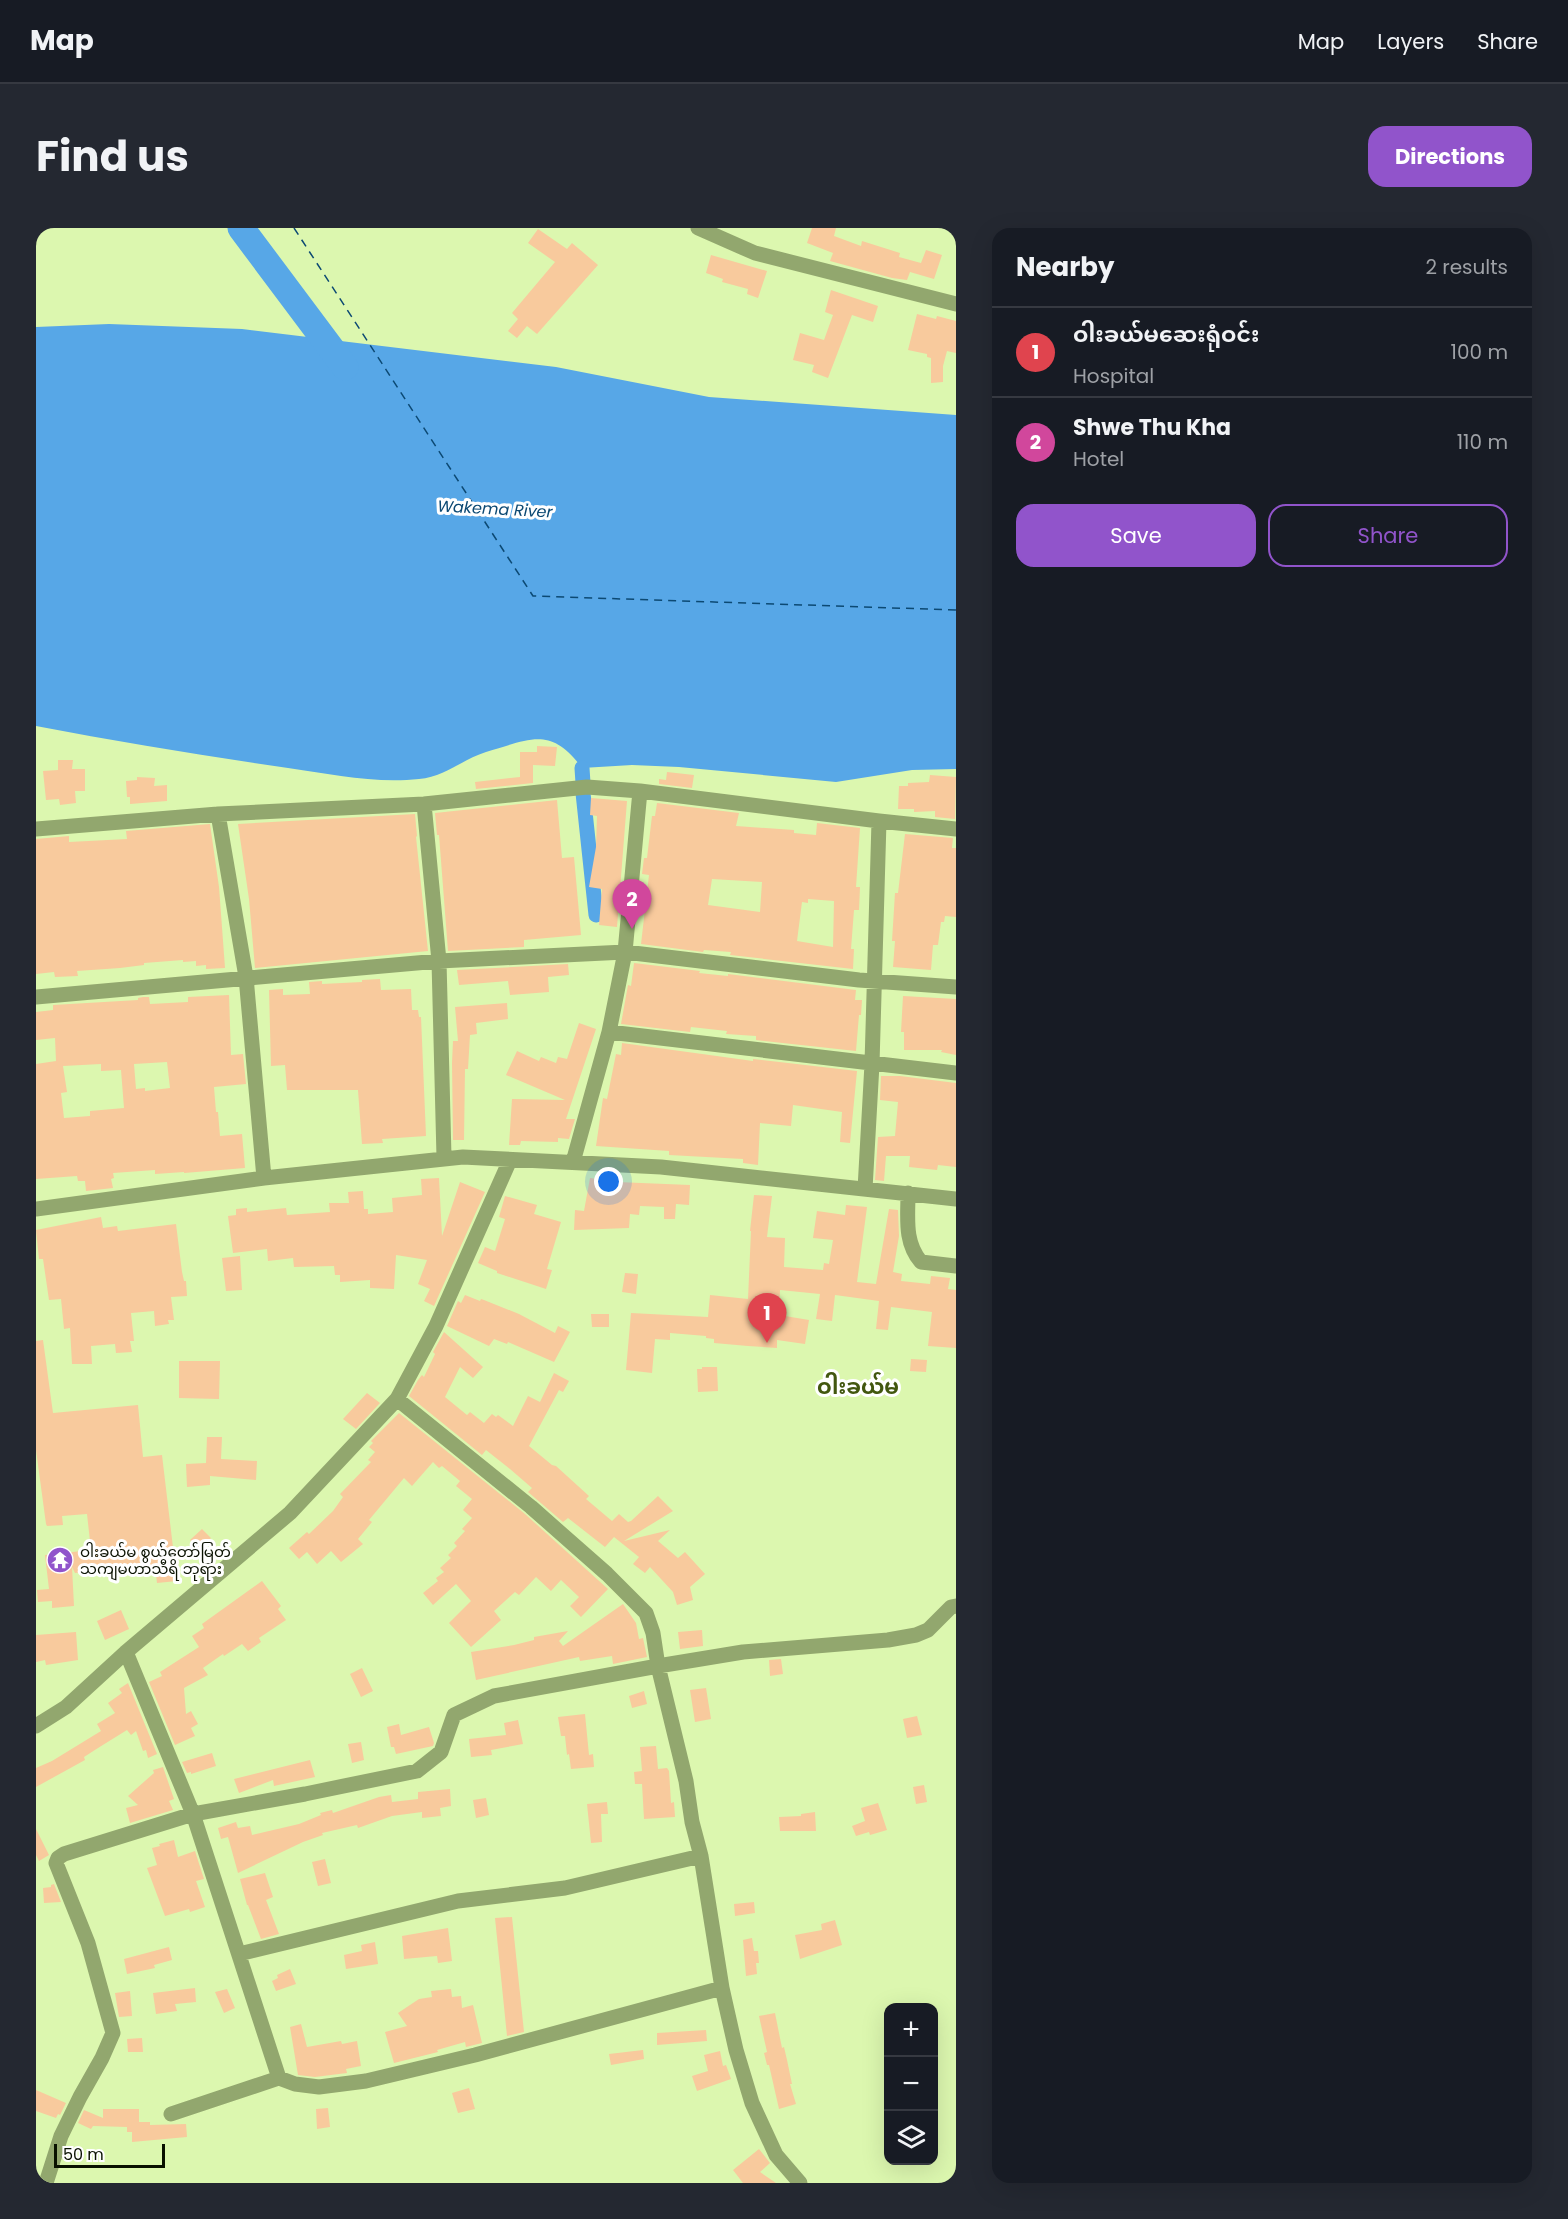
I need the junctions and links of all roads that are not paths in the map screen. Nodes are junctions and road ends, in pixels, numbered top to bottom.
1 (698, 228) edge
2 (956, 304) edge
3 (640, 791) junction
4 (424, 804) junction
5 (218, 814) junction
6 (879, 822) junction
7 (36, 829) edge
8 (956, 829) edge
9 (626, 952) junction
10 (439, 961) junction
11 (246, 977) junction
12 (875, 981) junction
13 (956, 987) edge
14 (36, 997) edge
15 (609, 1032) junction
16 (872, 1064) junction
17 (956, 1072) edge
18 (444, 1158) junction
19 (510, 1160) junction
20 (573, 1162) junction
21 (264, 1178) junction
22 (865, 1189) junction
23 (908, 1193) junction
24 (956, 1199) edge
25 (36, 1209) edge
26 (956, 1266) edge
27 (397, 1399) junction
28 (956, 1606) edge
29 (126, 1652) junction
30 (658, 1665) junction
31 (36, 1726) edge
32 (193, 1814) junction
33 (701, 1856) junction
34 (239, 1954) junction
35 (722, 1988) junction
36 (279, 2078) junction
37 (171, 2114) dead end
38 (46, 2183) edge
39 (800, 2183) edge

1 - 2 street
3 - 4 street
3 - 6 street
3 - 9 street
4 - 5 street
4 - 10 street
5 - 7 street
5 - 11 street
6 - 8 street
6 - 12 street
9 - 10 street
9 - 12 street
9 - 15 street
10 - 11 street
10 - 18 street
11 - 14 street
11 - 21 street
12 - 13 street
12 - 16 street
15 - 16 street
15 - 20 street
16 - 17 street
16 - 22 street
18 - 19 street
18 - 21 street
19 - 20 street
19 - 27 street
20 - 22 street
21 - 25 street
22 - 23 street
23 - 24 street
23 - 26 street
27 - 29 street
27 - 30 street
28 - 30 street
29 - 31 street
29 - 32 street
30 - 32 street
30 - 33 street
32 - 34 street
32 - 38 street
33 - 34 street
33 - 35 street
34 - 36 street
35 - 36 street
35 - 39 street
36 - 37 street

